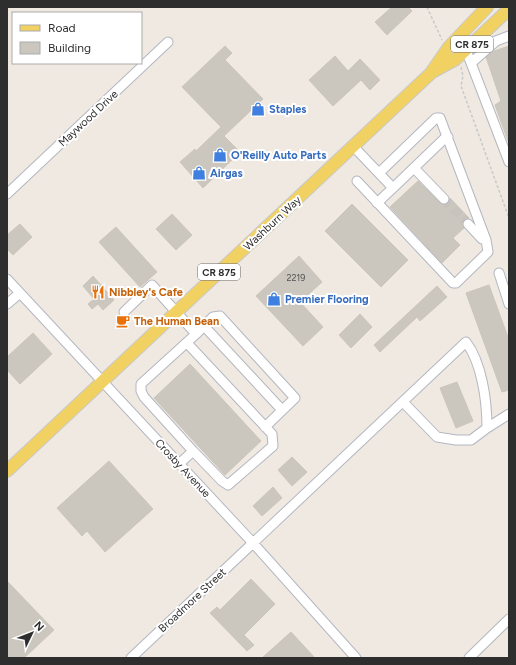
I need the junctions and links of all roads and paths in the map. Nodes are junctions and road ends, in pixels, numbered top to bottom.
1 (427, 7) edge
2 (487, 7) edge
3 (491, 7) edge
4 (508, 10) edge
5 (509, 36) edge
6 (168, 42) dead end
7 (449, 47) junction
8 (466, 50) junction
9 (456, 59) junction
10 (471, 63) junction
11 (431, 73) junction
12 (448, 137) junction
13 (354, 146) junction
14 (509, 162) edge
15 (414, 168) junction
16 (379, 173) junction
17 (357, 181) dead end
18 (393, 188) junction
19 (7, 194) edge
20 (444, 199) tunnel mouth
21 (377, 203) junction
22 (509, 218) edge
23 (468, 224) tunnel mouth
24 (486, 240) junction
25 (499, 273) dead end
26 (7, 279) edge
27 (20, 292) junction
28 (7, 304) edge
29 (509, 304) edge
30 (124, 312) dead end
31 (176, 313) junction
32 (204, 326) junction
33 (196, 334) junction
34 (187, 343) junction
35 (103, 382) junction
36 (403, 402) junction
37 (282, 410) junction
38 (509, 414) edge
39 (265, 427) junction
40 (487, 428) junction
41 (193, 451) junction
42 (179, 464) junction
43 (7, 471) edge
44 (253, 543) junction
45 (508, 621) edge
46 (131, 658) edge
47 (356, 658) edge
48 (469, 658) edge

1 - 7 path
2 - 7 main road, Washburn Way / CR 875
3 - 8 main road
4 - 8 main road, Washburn Way / CR 875
5 - 10 street
6 - 19 street, Maywood Drive
7 - 11 main road, Washburn Way / CR 875
8 - 9 main road, Washburn Way / CR 875
8 - 10 street
9 - 11 main road, Washburn Way / CR 875
9 - 22 path
10 - 14 street
11 - 13 main road, Washburn Way / CR 875
12 - 15 street
12 - 16 street
12 - 24 street
13 - 16 street
13 - 31 main road, Washburn Way / CR 875
15 - 18 street
15 - 20 street
16 - 18 street
17 - 21 street
18 - 21 street
21 - 24 street
23 - 24 street
25 - 29 street
26 - 27 street, Crosby Avenue
27 - 28 street
27 - 35 street, Crosby Avenue
30 - 31 street
31 - 33 street
31 - 35 main road, Washburn Way / CR 875
32 - 33 street
32 - 37 street
32 - 37 street
33 - 34 street
34 - 39 street
34 - 41 street
35 - 42 street, Crosby Avenue
35 - 43 main road, Washburn Way / CR 875
36 - 40 street
36 - 40 street, Broadmore Street
36 - 44 street, Broadmore Street
37 - 39 street
38 - 40 street
39 - 41 street
41 - 42 street
42 - 44 street, Crosby Avenue
44 - 46 street, Broadmore Street
44 - 47 street, Crosby Avenue
45 - 48 street

